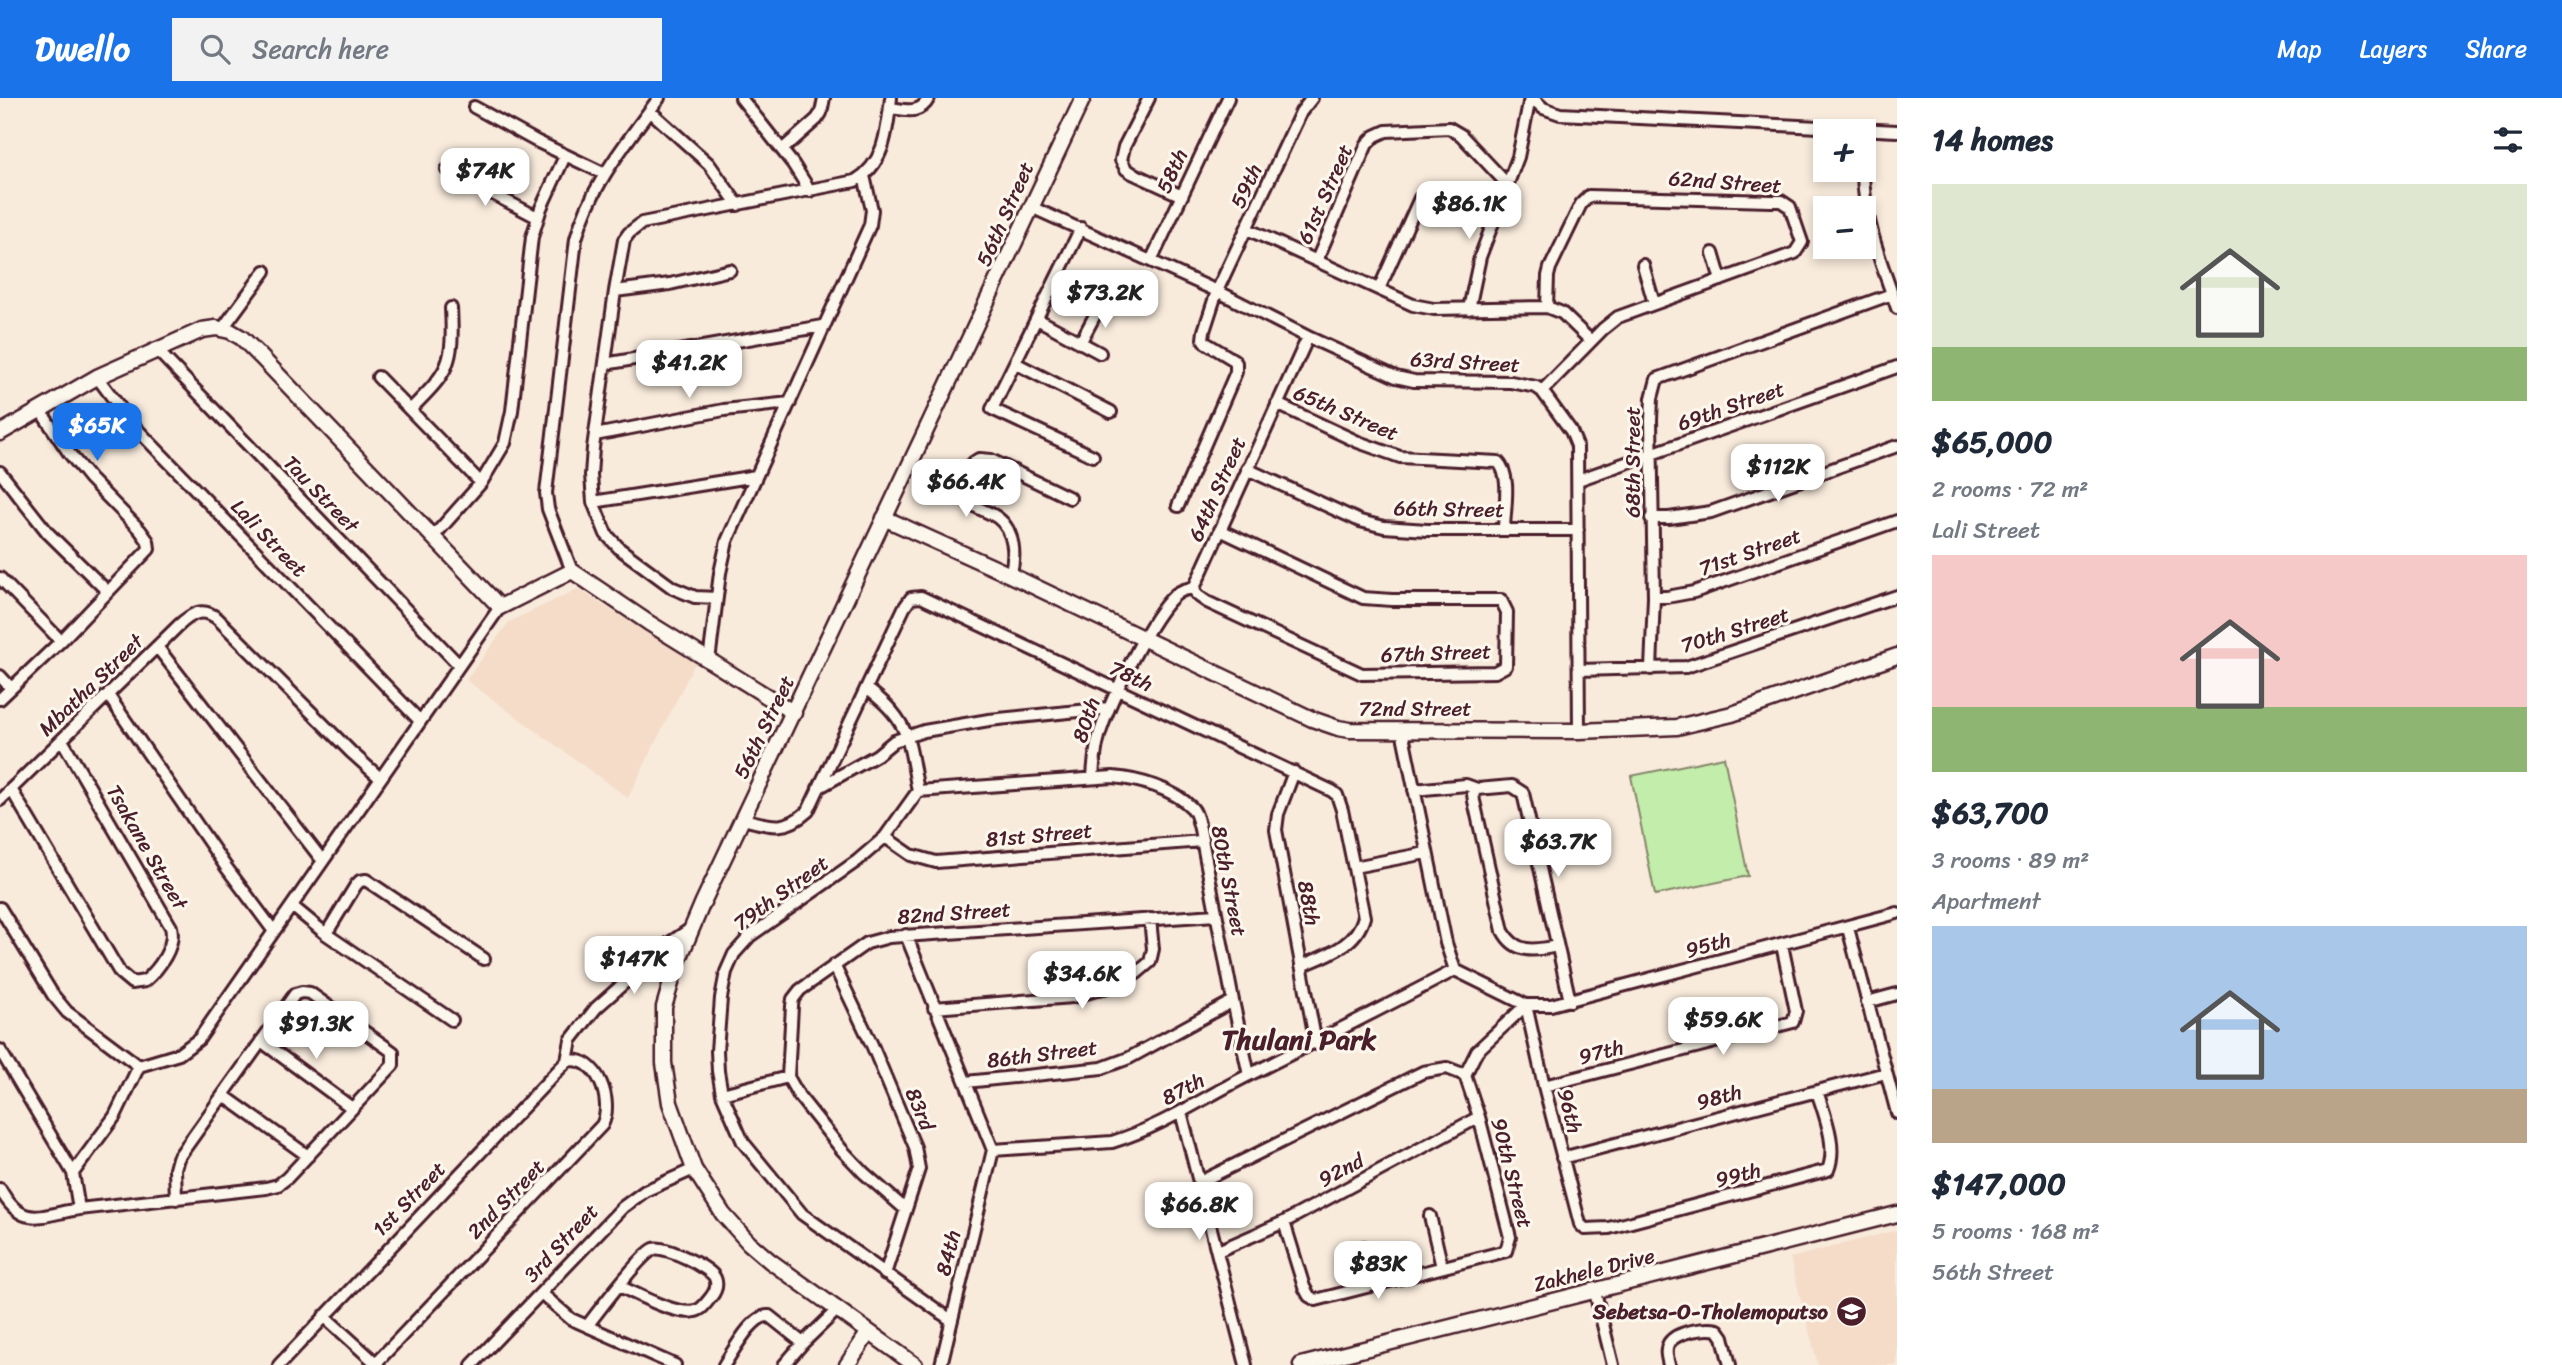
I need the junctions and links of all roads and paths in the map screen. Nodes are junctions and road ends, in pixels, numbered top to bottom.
1 (659, 98) edge
2 (741, 98) edge
3 (824, 98) edge
4 (929, 98) edge
5 (1083, 98) edge
6 (1149, 98) edge
7 (1228, 98) edge
8 (1311, 98) edge
9 (1531, 98) edge
10 (890, 103) edge
11 (474, 107) dead end
12 (650, 111) junction
13 (1813, 126) edge
14 (1876, 130) edge
15 (1897, 131) edge
16 (782, 150) junction
17 (565, 156) junction
18 (447, 170) dead end
19 (605, 174) junction
20 (864, 176) junction
21 (1864, 182) edge
22 (1508, 185) junction
23 (810, 191) junction
24 (1182, 197) junction
25 (1420, 198) dead end
26 (738, 205) junction
27 (1031, 207) junction
28 (537, 218) junction
29 (1081, 228) junction
30 (1247, 229) junction
31 (1713, 253) dead end
32 (1317, 260) junction
33 (1151, 261) junction
34 (1643, 265) dead end
35 (730, 270) dead end
36 (265, 271) dead end
37 (1721, 280) junction
38 (1379, 289) junction
39 (615, 290) junction
40 (1217, 291) junction
41 (1892, 294) junction
42 (1102, 302) dead end
43 (1654, 303) junction
44 (1547, 307) junction
45 (451, 308) dead end
46 (1897, 308) edge
47 (1469, 309) junction
48 (1037, 319) junction
49 (823, 326) junction
50 (223, 328) junction
51 (1308, 337) junction
52 (1591, 341) junction
53 (1080, 343) junction
54 (156, 349) junction
55 (1100, 353) dead end
56 (1015, 363) junction
57 (605, 364) junction
58 (1897, 368) edge
59 (97, 377) junction
60 (378, 377) dead end
61 (1542, 391) junction
62 (790, 402) junction
63 (1277, 404) junction
64 (40, 410) junction
65 (410, 410) junction
66 (1111, 412) dead end
67 (0, 433) edge
68 (595, 435) junction
69 (1897, 446) edge
70 (1651, 454) junction
71 (1093, 456) dead end
72 (1247, 469) junction
73 (0, 472) edge
74 (756, 476) junction
75 (1578, 480) junction
76 (481, 483) junction
77 (1070, 498) dead end
78 (593, 502) junction
79 (1178, 506) dead end
80 (884, 518) junction
81 (1651, 518) junction
82 (1897, 521) edge
83 (1220, 530) junction
84 (1504, 530) junction
85 (1578, 530) junction
86 (433, 537) junction
87 (572, 571) junction
88 (1010, 575) junction
89 (0, 578) edge
90 (1194, 588) junction
91 (108, 592) junction
92 (1897, 596) edge
93 (1654, 597) junction
94 (717, 598) junction
95 (500, 607) junction
96 (1145, 640) junction
97 (61, 641) junction
98 (158, 648) junction
99 (1897, 656) edge
100 (709, 661) junction
101 (459, 665) junction
102 (1651, 669) junction
103 (1579, 670) junction
104 (0, 676) edge
105 (11, 688) junction
106 (866, 688) junction
107 (1117, 691) junction
108 (108, 695) junction
109 (0, 699) edge
110 (1109, 708) junction
111 (794, 713) junction
112 (420, 721) junction
113 (1402, 730) junction
114 (1579, 731) junction
115 (907, 737) junction
116 (62, 740) junction
117 (1294, 772) junction
118 (1093, 777) junction
119 (380, 778) junction
120 (818, 788) junction
121 (11, 789) junction
122 (1477, 789) junction
123 (1414, 790) junction
124 (918, 791) junction
125 (0, 800) edge
126 (743, 818) junction
127 (885, 837) junction
128 (1202, 841) junction
129 (1426, 853) junction
130 (322, 860) junction
131 (1354, 867) junction
132 (292, 906) junction
133 (0, 908) edge
134 (1897, 914) edge
135 (1216, 915) junction
136 (1150, 919) junction
137 (692, 928) junction
138 (1848, 928) junction
139 (273, 930) junction
140 (326, 934) junction
141 (906, 935) junction
142 (1782, 945) junction
143 (1557, 946) junction
144 (484, 959) dead end
145 (834, 965) junction
146 (1301, 966) junction
147 (1455, 970) junction
148 (1897, 995) edge
149 (1233, 1001) junction
150 (1570, 1001) junction
151 (1867, 1002) junction
152 (1526, 1005) junction
153 (934, 1008) junction
154 (452, 1020) dead end
155 (261, 1041) junction
156 (1316, 1044) junction
157 (0, 1050) edge
158 (568, 1061) junction
159 (139, 1066) junction
160 (1886, 1073) junction
161 (1250, 1075) junction
162 (1465, 1075) junction
163 (788, 1077) junction
164 (966, 1082) junction
165 (1544, 1086) junction
166 (1817, 1091) junction
167 (722, 1094) junction
168 (223, 1095) junction
169 (352, 1108) junction
170 (1181, 1112) junction
171 (1897, 1113) edge
172 (1479, 1117) junction
173 (993, 1150) junction
174 (308, 1156) junction
175 (1562, 1158) junction
176 (694, 1169) junction
177 (73, 1173) junction
178 (1200, 1182) junction
179 (0, 1189) edge
180 (176, 1199) junction
181 (79, 1209) junction
182 (905, 1209) junction
183 (1897, 1214) edge
184 (1430, 1216) dead end
185 (1284, 1222) junction
186 (1580, 1224) joint
187 (1364, 1247) dead end
188 (1218, 1251) junction
189 (1442, 1267) junction
190 (885, 1274) junction
191 (1375, 1285) junction
192 (619, 1286) junction
193 (1595, 1292) junction
194 (541, 1293) junction
195 (837, 1310) junction
196 (324, 1316) junction
197 (951, 1320) junction
198 (587, 1326) junction
199 (869, 1332) junction
200 (803, 1343) junction
201 (377, 1364) edge
202 (279, 1365) edge
203 (472, 1365) edge
204 (675, 1365) edge
205 (724, 1365) edge
206 (784, 1365) edge
207 (847, 1365) edge
208 (915, 1365) edge
209 (941, 1365) edge
210 (1246, 1365) edge
211 (1301, 1365) edge
212 (1613, 1365) edge
213 (1669, 1365) edge
214 (1730, 1365) edge

1 - 12 street
2 - 16 street
3 - 16 street
4 - 10 street
5 - 27 street, 56th Street
6 - 24 street
7 - 24 street, 58th
8 - 30 street, 59th
9 - 13 street
9 - 22 street
10 - 20 street
11 - 17 street
12 - 19 street
12 - 26 street
14 - 15 street
16 - 23 street
17 - 19 street
17 - 28 street
18 - 28 street
19 - 87 street
20 - 23 street
20 - 49 street
21 - 41 street
22 - 32 street, 61st Street
22 - 47 street
23 - 26 street
24 - 33 street, 58th
25 - 38 street
26 - 39 street
27 - 29 street, 63rd Street
27 - 80 street, 56th Street
28 - 76 street
29 - 33 street, 63rd Street
29 - 48 street
30 - 32 street
30 - 40 street, 59th
31 - 37 street
32 - 38 street
33 - 40 street, 63rd Street
34 - 43 street
35 - 39 street
36 - 50 street
37 - 43 street, 62nd Street
37 - 44 street, 62nd Street
38 - 47 street
39 - 57 street
40 - 51 street, 63rd Street
40 - 79 street, 59th
41 - 46 street
41 - 70 street, 68th Street
42 - 53 street
43 - 52 street, 62nd Street
44 - 47 street
44 - 52 street
45 - 65 street
48 - 53 street
48 - 56 street
49 - 57 street
49 - 62 street
50 - 54 street
50 - 86 street
51 - 61 street, 63rd Street
51 - 63 street, 64th Street
52 - 61 street, 62nd Street
53 - 55 street
54 - 59 street
54 - 101 street, Tau Street
56 - 66 street
56 - 71 street
57 - 68 street
58 - 70 street, 69th Street
59 - 64 street
59 - 112 street, Lali Street
60 - 65 street
61 - 75 street, 63rd Street
62 - 68 street
62 - 74 street
63 - 72 street, 64th Street
63 - 84 street, 65th Street
64 - 67 street
64 - 91 street
65 - 76 street
68 - 78 street
69 - 81 street
70 - 75 street, 69th Street
70 - 81 street, 68th Street
72 - 83 street, 64th Street
72 - 84 street, 66th Street
73 - 91 street
74 - 78 street
74 - 94 street
75 - 85 street, 63rd Street
76 - 86 street
77 - 88 street
78 - 94 street
80 - 88 street, 72nd Street
80 - 111 street, 56th Street
81 - 93 street, 68th Street
82 - 93 street, 71st Street
83 - 90 street, 64th Street
83 - 90 street, 67th Street
84 - 85 street, 66th Street
85 - 103 street, 63rd Street
86 - 95 street
87 - 95 street
87 - 100 street
88 - 96 street, 72nd Street
89 - 97 street
90 - 96 street
91 - 97 street
92 - 102 street, 70th Street
93 - 102 street, 68th Street
94 - 100 street
95 - 101 street
96 - 107 street, 80th
96 - 113 street, 72nd Street
97 - 105 street
98 - 108 street, Mbatha Street
98 - 119 street, Mbatha Street
98 - 130 street
99 - 114 street, 72nd Street
100 - 111 street
101 - 112 street
102 - 103 street, 70th Street
103 - 114 street, 63rd Street
104 - 105 street
105 - 109 street
106 - 107 street, 78th
106 - 115 street
106 - 120 street, 78th
107 - 110 street, 80th
107 - 117 street, 78th
108 - 116 street, Mbatha Street
108 - 139 street
110 - 115 street
110 - 118 street, 80th
111 - 126 street, 56th Street
112 - 119 street
113 - 114 street, 72nd Street
113 - 123 street
115 - 120 street
115 - 124 street
116 - 121 street, Mbatha Street
116 - 121 street, Tsakane Street
117 - 131 street, 78th
117 - 146 street, 88th
118 - 124 street, 80th Street
118 - 128 street, 80th Street
119 - 130 street
120 - 126 street, 78th
121 - 125 street, Mbatha Street
122 - 123 street
122 - 143 street
122 - 143 street
123 - 129 street
124 - 127 street, 79th Street
126 - 137 street, 56th Street
127 - 128 street, 81st Street
127 - 167 street, 79th Street
128 - 135 street, 80th Street
129 - 131 street
129 - 147 street
130 - 132 street
131 - 146 street, 78th
132 - 139 street
132 - 140 street
133 - 159 street
134 - 138 street, 95th
135 - 136 street, 82nd Street
135 - 149 street, 80th Street
136 - 141 street, 82nd Street
136 - 153 street
137 - 158 street
137 - 176 street, 56th Street
138 - 142 street, 95th
138 - 151 street
139 - 159 street
140 - 144 street
140 - 154 street
141 - 145 street, 82nd Street
141 - 153 street
142 - 150 street, 95th
142 - 165 street, 97th
143 - 150 street
145 - 163 street, 82nd Street
145 - 182 street, 83rd
146 - 156 street, 88th
147 - 152 street
147 - 156 street, 87th
148 - 151 street
149 - 161 street, 80th Street
149 - 164 street, 86th Street
150 - 152 street, 95th
151 - 160 street
152 - 162 street
152 - 165 street, 96th
153 - 164 street
155 - 168 street
155 - 169 street
155 - 169 street
156 - 161 street, 87th
157 - 177 street
158 - 196 street, 1st Street
158 - 201 street, 2nd Street
159 - 177 street
160 - 166 street, 98th
160 - 171 street
161 - 170 street, 87th
162 - 172 street, 90th Street
162 - 178 street
163 - 167 street
163 - 182 street
164 - 173 street
165 - 175 street, 96th
166 - 175 street, 98th
166 - 186 street, 99th
167 - 190 street, 79th Street
168 - 174 street
168 - 180 street
169 - 174 street
170 - 173 street, 87th
170 - 178 street
172 - 185 street, 92nd
172 - 189 street, 90th Street
173 - 197 street, 84th
174 - 180 street
175 - 186 street, 96th
176 - 194 street, 3rd Street
176 - 195 street, 56th Street
177 - 181 street
178 - 188 street
179 - 181 street
180 - 181 street
182 - 190 street, 83rd
183 - 193 street, Zakhele Drive
184 - 189 street
185 - 188 street, 92nd
185 - 191 street, 90th Street
187 - 191 street
188 - 210 street
189 - 191 street, 90th Street
190 - 197 street, 79th Street
192 - 192 street
192 - 198 street
193 - 211 street, Zakhele Drive
193 - 212 street
194 - 198 street
194 - 203 street, 3rd Street
195 - 199 street, 56th Street
195 - 200 street
196 - 201 street
196 - 202 street, 1st Street
197 - 209 street, 84th
198 - 204 street
199 - 207 street
199 - 208 street
200 - 205 street
200 - 206 street
213 - 214 street

